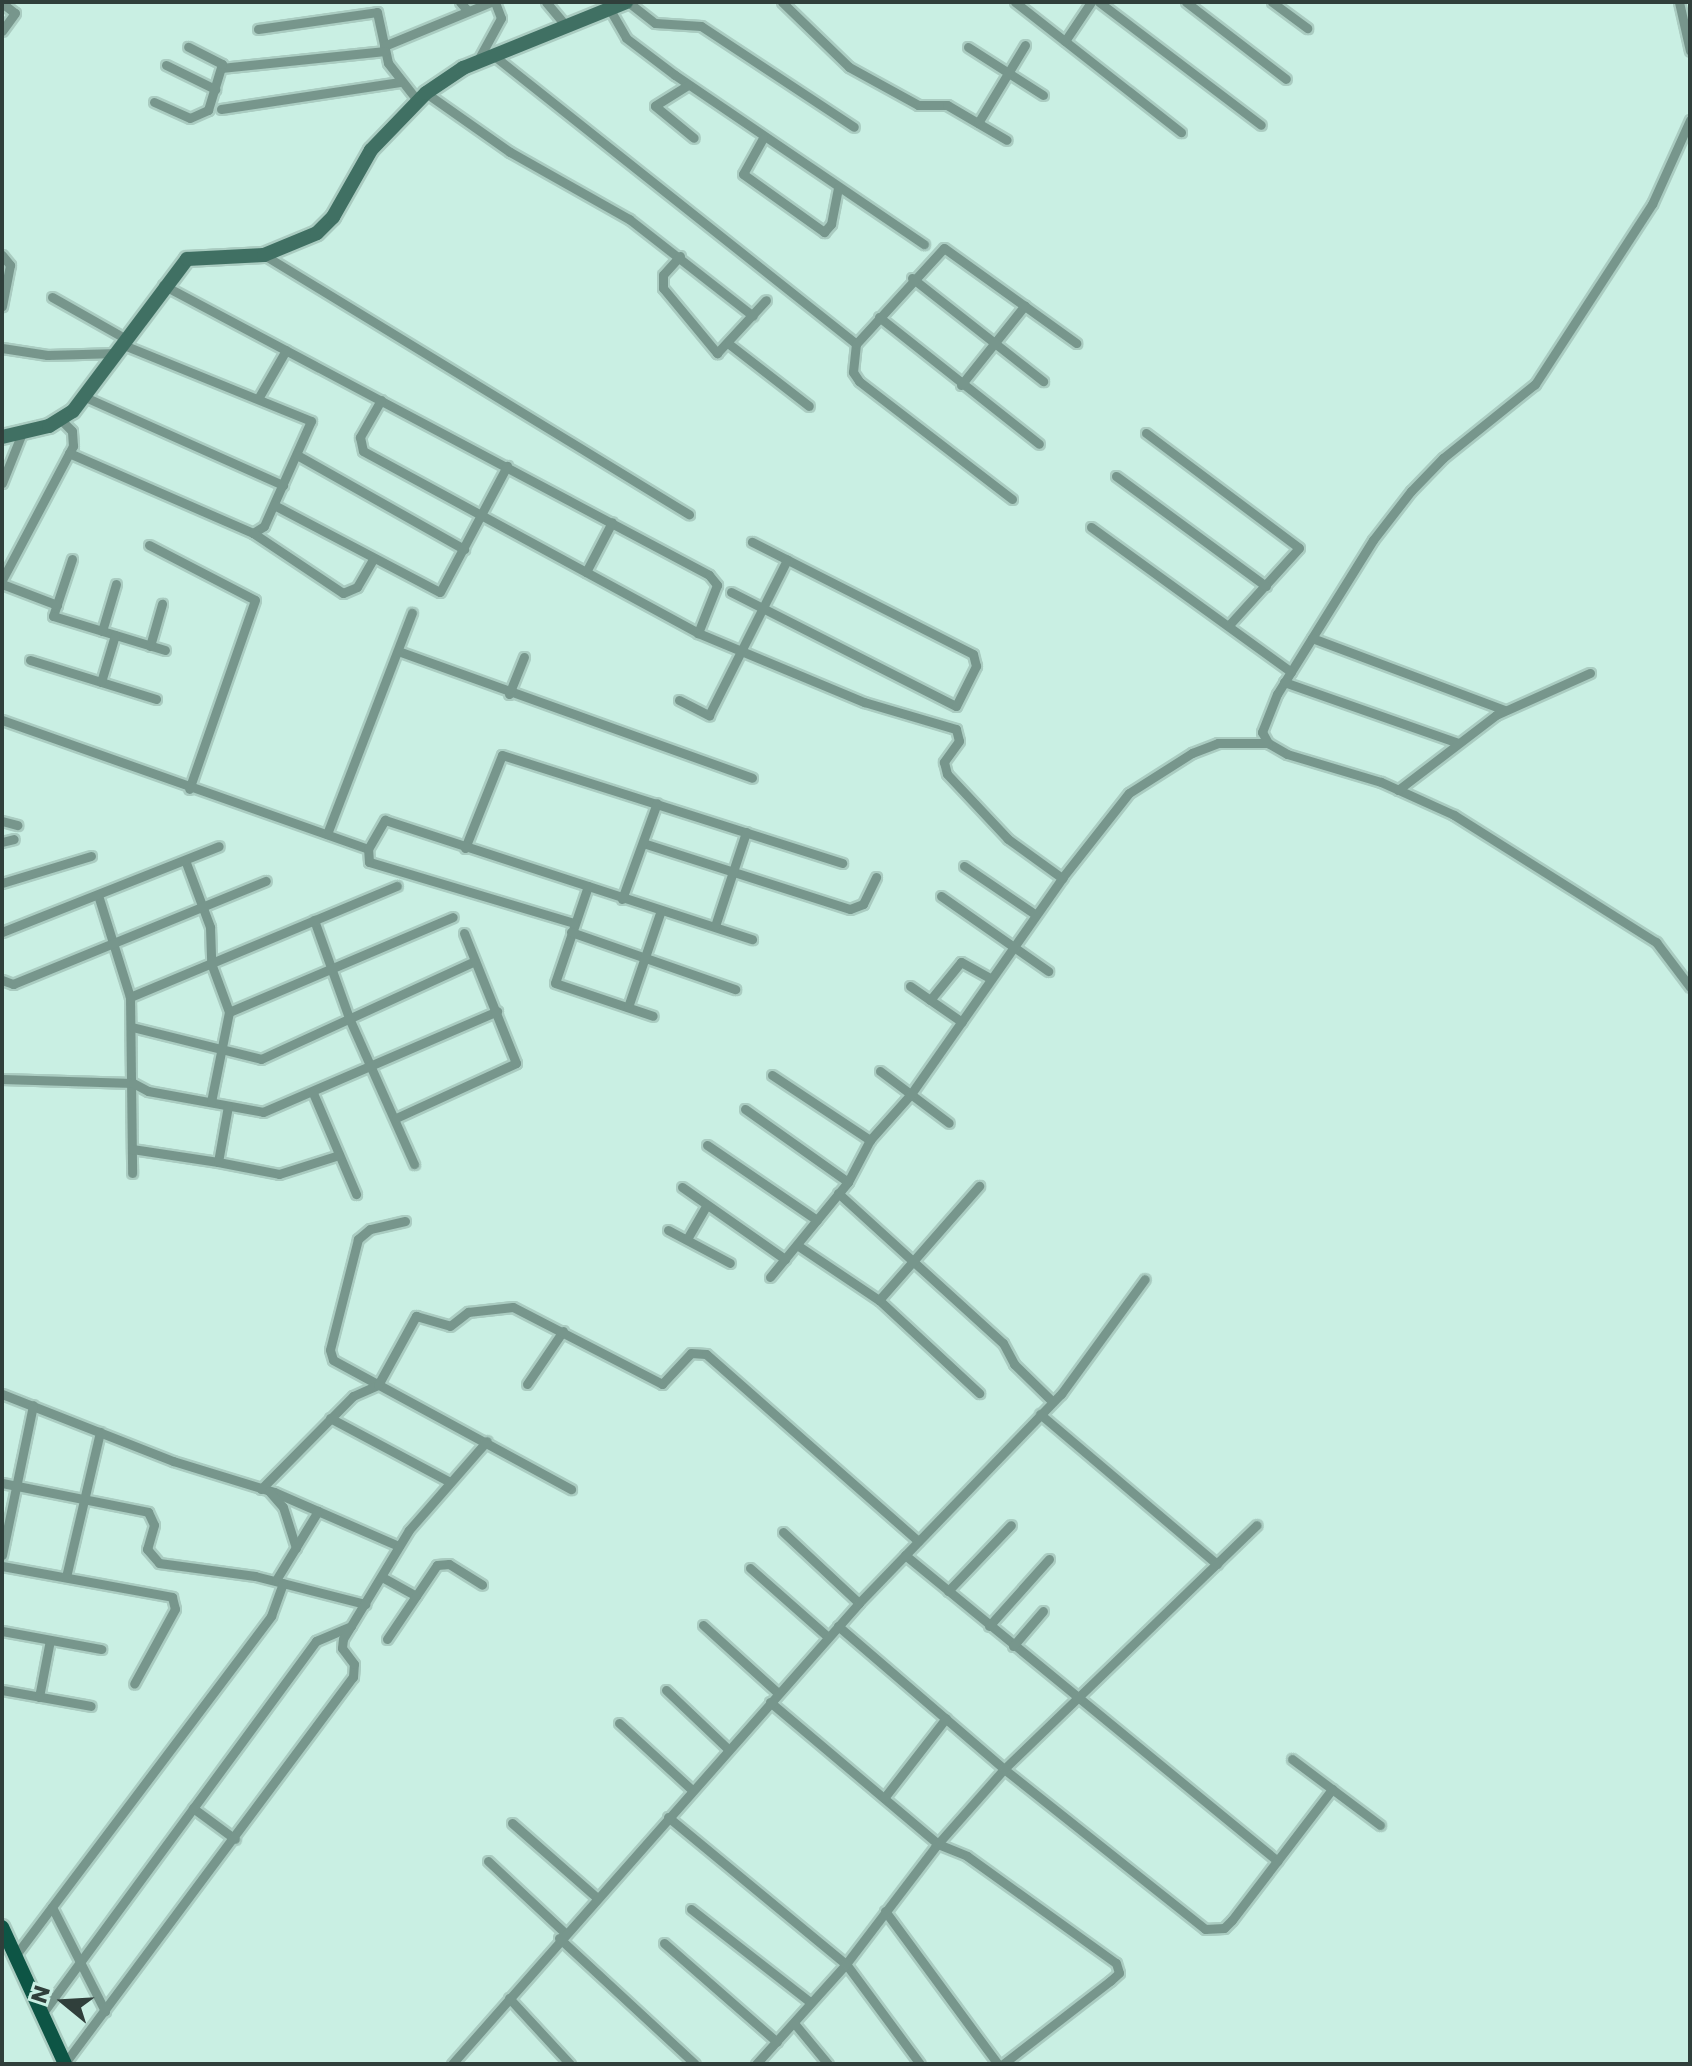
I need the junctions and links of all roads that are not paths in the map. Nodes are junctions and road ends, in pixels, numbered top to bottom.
1 (460, 2) edge
2 (493, 2) edge
3 (546, 2) edge
4 (782, 2) edge
5 (1015, 2) edge
6 (1091, 2) edge
7 (1099, 2) edge
8 (1186, 2) edge
9 (1272, 2) edge
10 (1679, 2) edge
11 (2, 3) edge
12 (620, 4) edge
13 (468, 11) junction
14 (566, 26) junction
15 (1307, 28) dead end
16 (258, 29) dead end
17 (2, 31) edge
18 (1065, 41) junction
19 (1025, 45) dead end
20 (188, 47) dead end
21 (968, 47) dead end
22 (384, 49) junction
23 (1690, 51) edge
24 (493, 55) junction
25 (477, 62) junction
26 (166, 65) dead end
27 (221, 68) junction
28 (1008, 73) junction
29 (1286, 79) dead end
30 (400, 82) junction
31 (688, 85) junction
32 (215, 89) junction
33 (1043, 95) dead end
34 (422, 96) junction
35 (154, 102) dead end
36 (221, 109) dead end
37 (1690, 120) edge
38 (978, 123) junction
39 (1261, 125) dead end
40 (854, 127) dead end
41 (1181, 132) dead end
42 (694, 138) dead end
43 (763, 138) junction
44 (1007, 140) dead end
45 (838, 188) junction
46 (924, 244) dead end
47 (2, 255) edge
48 (264, 255) junction
49 (680, 256) junction
50 (912, 278) junction
51 (163, 285) junction
52 (52, 297) dead end
53 (766, 300) dead end
54 (1025, 305) junction
55 (2, 306) edge
56 (753, 316) junction
57 (879, 317) junction
58 (994, 343) junction
59 (1076, 343) dead end
60 (729, 344) junction
61 (856, 344) junction
62 (124, 346) junction
63 (2, 348) edge
64 (286, 350) junction
65 (1043, 381) dead end
66 (961, 385) junction
67 (85, 397) junction
68 (259, 397) junction
69 (381, 400) junction
70 (809, 406) dead end
71 (61, 420) junction
72 (22, 433) junction
73 (1146, 433) dead end
74 (2, 437) edge
75 (1039, 444) dead end
76 (69, 453) junction
77 (297, 455) junction
78 (507, 466) junction
79 (1116, 476) dead end
80 (2, 483) edge
81 (283, 485) junction
82 (1012, 499) dead end
83 (274, 505) junction
84 (689, 514) dead end
85 (480, 517) junction
86 (612, 522) junction
87 (1091, 527) dead end
88 (253, 533) junction
89 (752, 542) dead end
90 (149, 545) dead end
91 (464, 549) junction
92 (72, 559) dead end
93 (373, 559) junction
94 (787, 560) junction
95 (586, 572) junction
96 (2, 582) edge
97 (116, 584) dead end
98 (1266, 586) junction
99 (731, 592) dead end
100 (162, 604) dead end
101 (57, 605) junction
102 (762, 608) junction
103 (412, 613) dead end
104 (1228, 626) junction
105 (102, 631) junction
106 (698, 633) junction
107 (115, 635) junction
108 (1312, 638) junction
109 (150, 646) junction
110 (165, 650) dead end
111 (398, 651) junction
112 (741, 652) junction
113 (524, 657) dead end
114 (30, 660) dead end
115 (1291, 672) junction
116 (1590, 673) dead end
117 (101, 682) junction
118 (1284, 682) junction
119 (509, 694) junction
120 (156, 699) dead end
121 (679, 700) dead end
122 (1505, 710) junction
123 (2, 720) edge
124 (1268, 743) junction
125 (1458, 743) junction
126 (752, 778) dead end
127 (189, 789) junction
128 (1398, 790) junction
129 (657, 803) junction
130 (2, 821) edge
131 (17, 825) dead end
132 (746, 832) junction
133 (327, 834) junction
134 (14, 839) dead end
135 (2, 842) edge
136 (643, 843) junction
137 (219, 846) dead end
138 (465, 848) junction
139 (368, 849) junction
140 (91, 856) dead end
141 (185, 860) junction
142 (842, 863) dead end
143 (964, 866) dead end
144 (734, 872) junction
145 (876, 877) dead end
146 (1062, 878) junction
147 (266, 881) dead end
148 (2, 883) edge
149 (397, 886) dead end
150 (588, 886) junction
151 (98, 895) junction
152 (941, 896) dead end
153 (622, 899) junction
154 (205, 908) junction
155 (661, 910) junction
156 (1036, 915) junction
157 (453, 917) dead end
158 (314, 920) junction
159 (715, 926) junction
160 (573, 928) junction
161 (2, 932) edge
162 (464, 933) dead end
163 (752, 939) dead end
164 (115, 941) junction
165 (1012, 947) junction
166 (645, 959) junction
167 (475, 961) junction
168 (211, 963) junction
169 (332, 970) junction
170 (1048, 971) dead end
171 (990, 978) junction
172 (3, 985) edge
173 (910, 986) dead end
174 (1690, 987) edge
175 (735, 989) dead end
176 (130, 997) junction
177 (930, 1000) junction
178 (628, 1007) junction
179 (497, 1011) junction
180 (229, 1012) junction
181 (653, 1016) dead end
182 (349, 1018) junction
183 (962, 1022) junction
184 (132, 1027) junction
185 (224, 1050) junction
186 (372, 1068) junction
187 (880, 1071) dead end
188 (772, 1075) dead end
189 (2, 1079) edge
190 (133, 1083) junction
191 (313, 1093) junction
192 (911, 1094) junction
193 (211, 1102) junction
194 (228, 1106) junction
195 (745, 1109) dead end
196 (396, 1118) junction
197 (949, 1123) dead end
198 (870, 1140) junction
199 (707, 1145) dead end
200 (132, 1149) junction
201 (339, 1155) junction
202 (218, 1162) junction
203 (414, 1164) dead end
204 (132, 1173) dead end
205 (848, 1182) junction
206 (979, 1186) dead end
207 (682, 1187) dead end
208 (838, 1193) junction
209 (356, 1194) dead end
210 (707, 1205) junction
211 (817, 1220) junction
212 (405, 1221) dead end
213 (668, 1230) dead end
214 (687, 1239) junction
215 (797, 1245) junction
216 (785, 1259) junction
217 (914, 1260) junction
218 (730, 1263) dead end
219 (770, 1277) dead end
220 (1145, 1279) dead end
221 (879, 1300) junction
222 (563, 1331) junction
223 (527, 1384) dead end
224 (378, 1385) junction
225 (979, 1393) dead end
226 (2, 1394) edge
227 (1053, 1402) junction
228 (33, 1405) junction
229 (1040, 1414) junction
230 (330, 1418) junction
231 (100, 1432) junction
232 (487, 1441) junction
233 (450, 1482) junction
234 (2, 1483) edge
235 (15, 1485) junction
236 (571, 1489) dead end
237 (265, 1490) junction
238 (85, 1498) junction
239 (318, 1511) junction
240 (1011, 1525) dead end
241 (1257, 1525) dead end
242 (783, 1532) dead end
243 (918, 1541) junction
244 (399, 1546) junction
245 (296, 1548) junction
246 (2, 1555) edge
247 (905, 1555) junction
248 (1049, 1559) dead end
249 (1217, 1564) junction
250 (2, 1566) edge
251 (750, 1568) dead end
252 (66, 1577) junction
253 (382, 1577) junction
254 (280, 1582) junction
255 (482, 1585) dead end
256 (948, 1591) junction
257 (416, 1596) junction
258 (859, 1603) junction
259 (365, 1604) junction
260 (1043, 1611) dead end
261 (703, 1625) dead end
262 (351, 1626) junction
263 (838, 1626) junction
264 (989, 1626) junction
265 (2, 1631) edge
266 (828, 1637) junction
267 (387, 1639) dead end
268 (50, 1640) junction
269 (1013, 1646) junction
270 (101, 1649) dead end
271 (134, 1684) dead end
272 (2, 1690) edge
273 (666, 1690) dead end
274 (778, 1693) junction
275 (39, 1697) junction
276 (1074, 1698) junction
277 (770, 1702) junction
278 (91, 1706) dead end
279 (946, 1718) junction
280 (619, 1723) dead end
281 (728, 1749) junction
282 (1292, 1759) dead end
283 (1004, 1769) junction
284 (691, 1789) junction
285 (1332, 1789) junction
286 (884, 1798) junction
287 (193, 1808) junction
288 (668, 1817) junction
289 (512, 1823) dead end
290 (1380, 1825) dead end
291 (235, 1839) junction
292 (938, 1844) junction
293 (488, 1861) dead end
294 (1277, 1861) junction
295 (595, 1896) junction
296 (52, 1907) junction
297 (691, 1909) dead end
298 (885, 1911) junction
299 (2, 1927) edge
300 (562, 1935) junction
301 (664, 1943) dead end
302 (15, 1956) junction
303 (80, 1962) junction
304 (846, 1964) junction
305 (509, 1998) junction
306 (810, 2002) junction
307 (105, 2011) junction
308 (42, 2014) junction
309 (794, 2023) junction
310 (777, 2042) junction
311 (65, 2064) edge
312 (452, 2064) edge
313 (570, 2064) edge
314 (695, 2064) edge
315 (756, 2064) edge
316 (828, 2064) edge
317 (920, 2064) edge
318 (1000, 2064) edge

1 - 13 street
2 - 13 street
2 - 25 street
3 - 14 street
4 - 38 street
5 - 18 street
6 - 18 street
7 - 39 street
8 - 29 street
9 - 15 street
10 - 23 street
11 - 17 street
12 - 14 main road
12 - 31 street
12 - 40 street
13 - 22 street
14 - 24 main road
16 - 22 street
18 - 41 street
19 - 28 street
20 - 27 street
21 - 28 street
22 - 27 street
22 - 30 street
24 - 25 main road
24 - 61 street
25 - 34 main road
26 - 32 street
27 - 32 street
28 - 33 street
28 - 38 street
30 - 34 street
30 - 36 street
31 - 42 street
31 - 43 street
32 - 35 street
34 - 48 main road
34 - 49 street
37 - 108 street
38 - 44 street
43 - 45 street
43 - 45 street
45 - 46 street
47 - 55 street
48 - 51 main road
48 - 84 street
49 - 56 street
49 - 60 street
50 - 54 street
50 - 57 street
50 - 58 street
51 - 62 main road
51 - 64 street
52 - 62 street
53 - 56 street
54 - 58 street
54 - 59 street
56 - 60 street
57 - 61 street
57 - 66 street
58 - 65 street
58 - 66 street
60 - 70 street
61 - 82 street
62 - 63 street
62 - 67 main road
62 - 68 street
64 - 68 street
64 - 69 street
66 - 75 street
67 - 71 main road
67 - 81 street
68 - 77 street
69 - 78 street
69 - 85 street
71 - 72 main road
71 - 76 street
72 - 74 main road
72 - 80 street
73 - 98 street
76 - 88 street
76 - 96 street
77 - 81 street
77 - 91 street
78 - 85 street
78 - 86 street
79 - 98 street
81 - 83 street
83 - 88 street
83 - 93 street
85 - 91 street
85 - 95 street
86 - 95 street
86 - 106 street
87 - 104 street
88 - 93 street
89 - 94 street
90 - 127 street
91 - 93 street
92 - 101 street
94 - 102 street
94 - 102 street
95 - 106 street
96 - 101 street
97 - 105 street
98 - 104 street
99 - 102 street
100 - 109 street
101 - 105 street
102 - 112 street
103 - 111 street
104 - 115 street
105 - 107 street
106 - 112 street
107 - 109 street
107 - 117 street
108 - 115 street
108 - 122 street
109 - 110 street
111 - 119 street
111 - 133 street
112 - 121 street
112 - 146 street
113 - 119 street
114 - 117 street
115 - 118 street
116 - 122 street
117 - 120 street
118 - 124 street
118 - 125 street
119 - 126 street
122 - 125 street
123 - 127 street
124 - 128 street
124 - 146 street
125 - 128 street
127 - 133 street
128 - 174 street
129 - 132 street
129 - 136 street
129 - 138 street
130 - 131 street
132 - 142 street
132 - 144 street
133 - 139 street
134 - 135 street
136 - 144 street
136 - 153 street
137 - 141 street
138 - 139 street
138 - 150 street
139 - 160 street
140 - 148 street
141 - 151 street
141 - 154 street
143 - 156 street
144 - 145 street
144 - 159 street
146 - 156 street
147 - 154 street
149 - 158 street
150 - 153 street
150 - 160 street
151 - 161 street
151 - 164 street
152 - 165 street
153 - 155 street
154 - 164 street
154 - 168 street
155 - 159 street
155 - 166 street
156 - 165 street
157 - 169 street
158 - 168 street
158 - 169 street
159 - 163 street
160 - 166 street
160 - 178 street
162 - 167 street
164 - 172 street
164 - 176 street
165 - 170 street
165 - 171 street
166 - 175 street
166 - 178 street
167 - 179 street
167 - 182 street
168 - 176 street
168 - 180 street
169 - 180 street
169 - 182 street
171 - 177 street
171 - 183 street
173 - 177 street
176 - 184 street
177 - 183 street
178 - 181 street
179 - 186 street
179 - 196 street
180 - 185 street
182 - 185 street
182 - 186 street
183 - 192 street
184 - 185 street
184 - 190 street
185 - 193 street
186 - 191 street
186 - 196 street
187 - 192 street
188 - 198 street
189 - 190 street
190 - 193 street
190 - 200 street
191 - 194 street
191 - 201 street
192 - 197 street
192 - 198 street
193 - 194 street
194 - 202 street
195 - 205 street
196 - 203 street
198 - 205 street
199 - 211 street
200 - 202 street
200 - 204 street
201 - 202 street
201 - 209 street
205 - 208 street
206 - 217 street
207 - 210 street
208 - 211 street
208 - 217 street
210 - 214 street
210 - 216 street
211 - 215 street
212 - 224 street
213 - 214 street
214 - 218 street
215 - 216 street
215 - 221 street
216 - 219 street
217 - 221 street
217 - 227 street
220 - 227 street
221 - 225 street
222 - 223 street
222 - 224 street
222 - 243 street
224 - 230 street
224 - 232 street
226 - 228 street
227 - 229 street
228 - 231 street
228 - 235 street
229 - 243 street
229 - 249 street
230 - 233 street
230 - 237 street
231 - 237 street
231 - 238 street
232 - 233 street
232 - 236 street
233 - 244 street
234 - 235 street
235 - 238 street
235 - 246 street
237 - 239 street
237 - 245 street
238 - 252 street
238 - 254 street
239 - 244 street
239 - 245 street
240 - 256 street
241 - 249 street
242 - 258 street
243 - 247 street
244 - 253 street
245 - 254 street
247 - 256 street
247 - 258 street
248 - 264 street
249 - 276 street
250 - 252 street
251 - 266 street
252 - 271 street
253 - 257 street
253 - 259 street
254 - 259 street
254 - 296 street
255 - 257 street
256 - 264 street
257 - 267 street
258 - 263 street
259 - 262 street
260 - 269 street
261 - 274 street
262 - 287 street
262 - 291 street
263 - 266 street
263 - 279 street
264 - 269 street
265 - 268 street
266 - 274 street
268 - 270 street
268 - 275 street
269 - 276 street
272 - 275 street
273 - 281 street
274 - 277 street
275 - 278 street
276 - 283 street
276 - 294 street
277 - 281 street
277 - 286 street
279 - 283 street
279 - 286 street
280 - 284 street
281 - 284 street
282 - 285 street
283 - 292 street
283 - 294 street
284 - 288 street
285 - 290 street
285 - 294 street
286 - 292 street
287 - 291 street
287 - 303 street
288 - 295 street
288 - 304 street
289 - 295 street
291 - 307 street
292 - 298 street
292 - 318 street
293 - 300 street
295 - 300 street
296 - 302 street
296 - 303 street
297 - 306 street
298 - 304 street
298 - 318 street
299 - 302 main road
300 - 305 street
300 - 314 street
301 - 310 street
302 - 308 main road
303 - 307 street
303 - 308 street
304 - 306 street
304 - 317 street
305 - 312 street
305 - 313 street
306 - 309 street
307 - 311 street
308 - 311 main road
309 - 310 street
309 - 316 street
310 - 315 street

